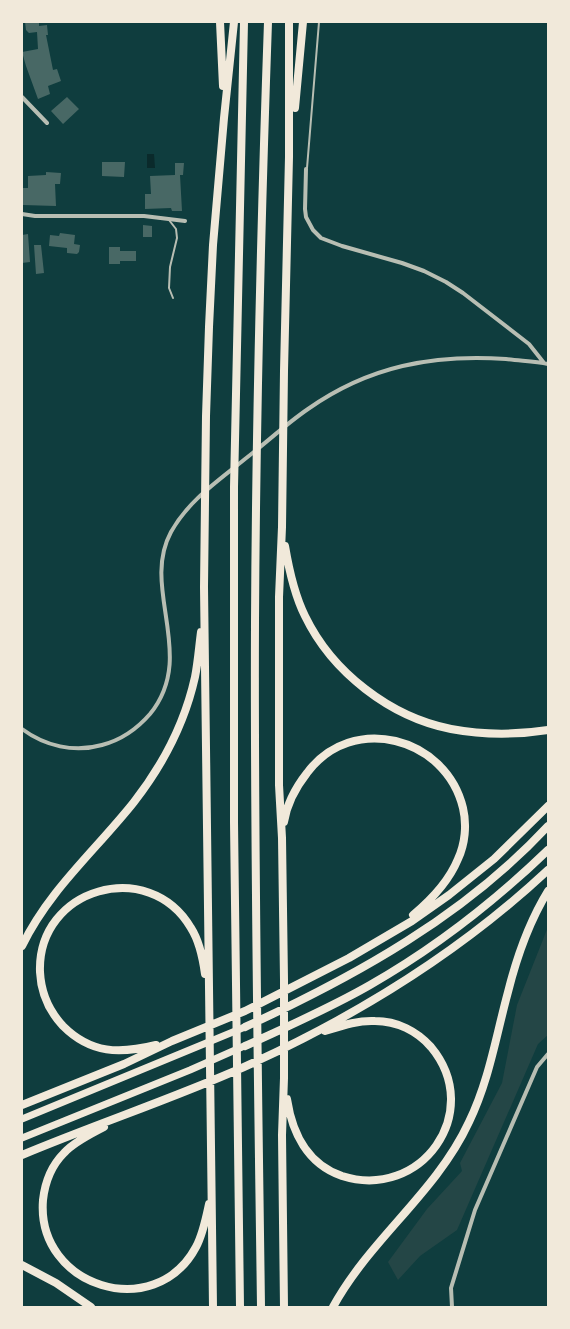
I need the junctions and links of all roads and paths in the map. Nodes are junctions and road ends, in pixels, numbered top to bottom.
1 (220, 22) edge
2 (234, 22) edge
3 (244, 22) edge
4 (268, 22) edge
5 (289, 22) edge
6 (304, 22) edge
7 (319, 22) edge
8 (22, 98) edge
9 (224, 118) junction
10 (47, 123) dead end
11 (290, 157) junction
12 (306, 169) joint
13 (22, 214) edge
14 (169, 220) junction
15 (185, 221) dead end
16 (173, 298) dead end
17 (546, 364) edge
18 (282, 527) junction
19 (204, 587) junction
20 (22, 729) edge
21 (548, 730) edge
22 (548, 806) edge
23 (548, 826) edge
24 (282, 838) junction
25 (548, 850) edge
26 (548, 870) edge
27 (548, 890) edge
28 (392, 932) junction
29 (22, 946) edge
30 (209, 998) junction
31 (245, 1027) joint
32 (307, 1037) junction
33 (172, 1041) junction
34 (245, 1046) joint
35 (548, 1054) edge
36 (284, 1078) junction
37 (22, 1105) edge
38 (128, 1115) junction
39 (22, 1119) edge
40 (22, 1138) edge
41 (22, 1155) edge
42 (212, 1187) junction
43 (22, 1265) edge
44 (91, 1307) edge
45 (213, 1307) edge
46 (240, 1307) edge
47 (261, 1307) edge
48 (284, 1307) edge
49 (333, 1307) edge
50 (452, 1307) edge

1 - 9 highway
2 - 9 highway
3 - 46 highway
4 - 47 highway
5 - 11 highway
6 - 11 highway
7 - 12 lane
8 - 10 street
9 - 19 highway
11 - 18 highway
12 - 17 street
13 - 14 street
14 - 15 street
14 - 16 lane
17 - 20 street
18 - 21 highway
18 - 24 highway
19 - 29 highway
19 - 30 highway
22 - 28 highway
23 - 31 highway
24 - 28 highway
24 - 36 highway
25 - 34 highway
26 - 32 highway
27 - 49 highway
28 - 33 highway
30 - 33 highway
30 - 42 highway
31 - 39 highway
32 - 36 highway
32 - 38 highway
33 - 37 highway
34 - 40 highway
35 - 50 street
36 - 48 highway
38 - 41 highway
38 - 42 highway
42 - 45 highway
43 - 44 highway

